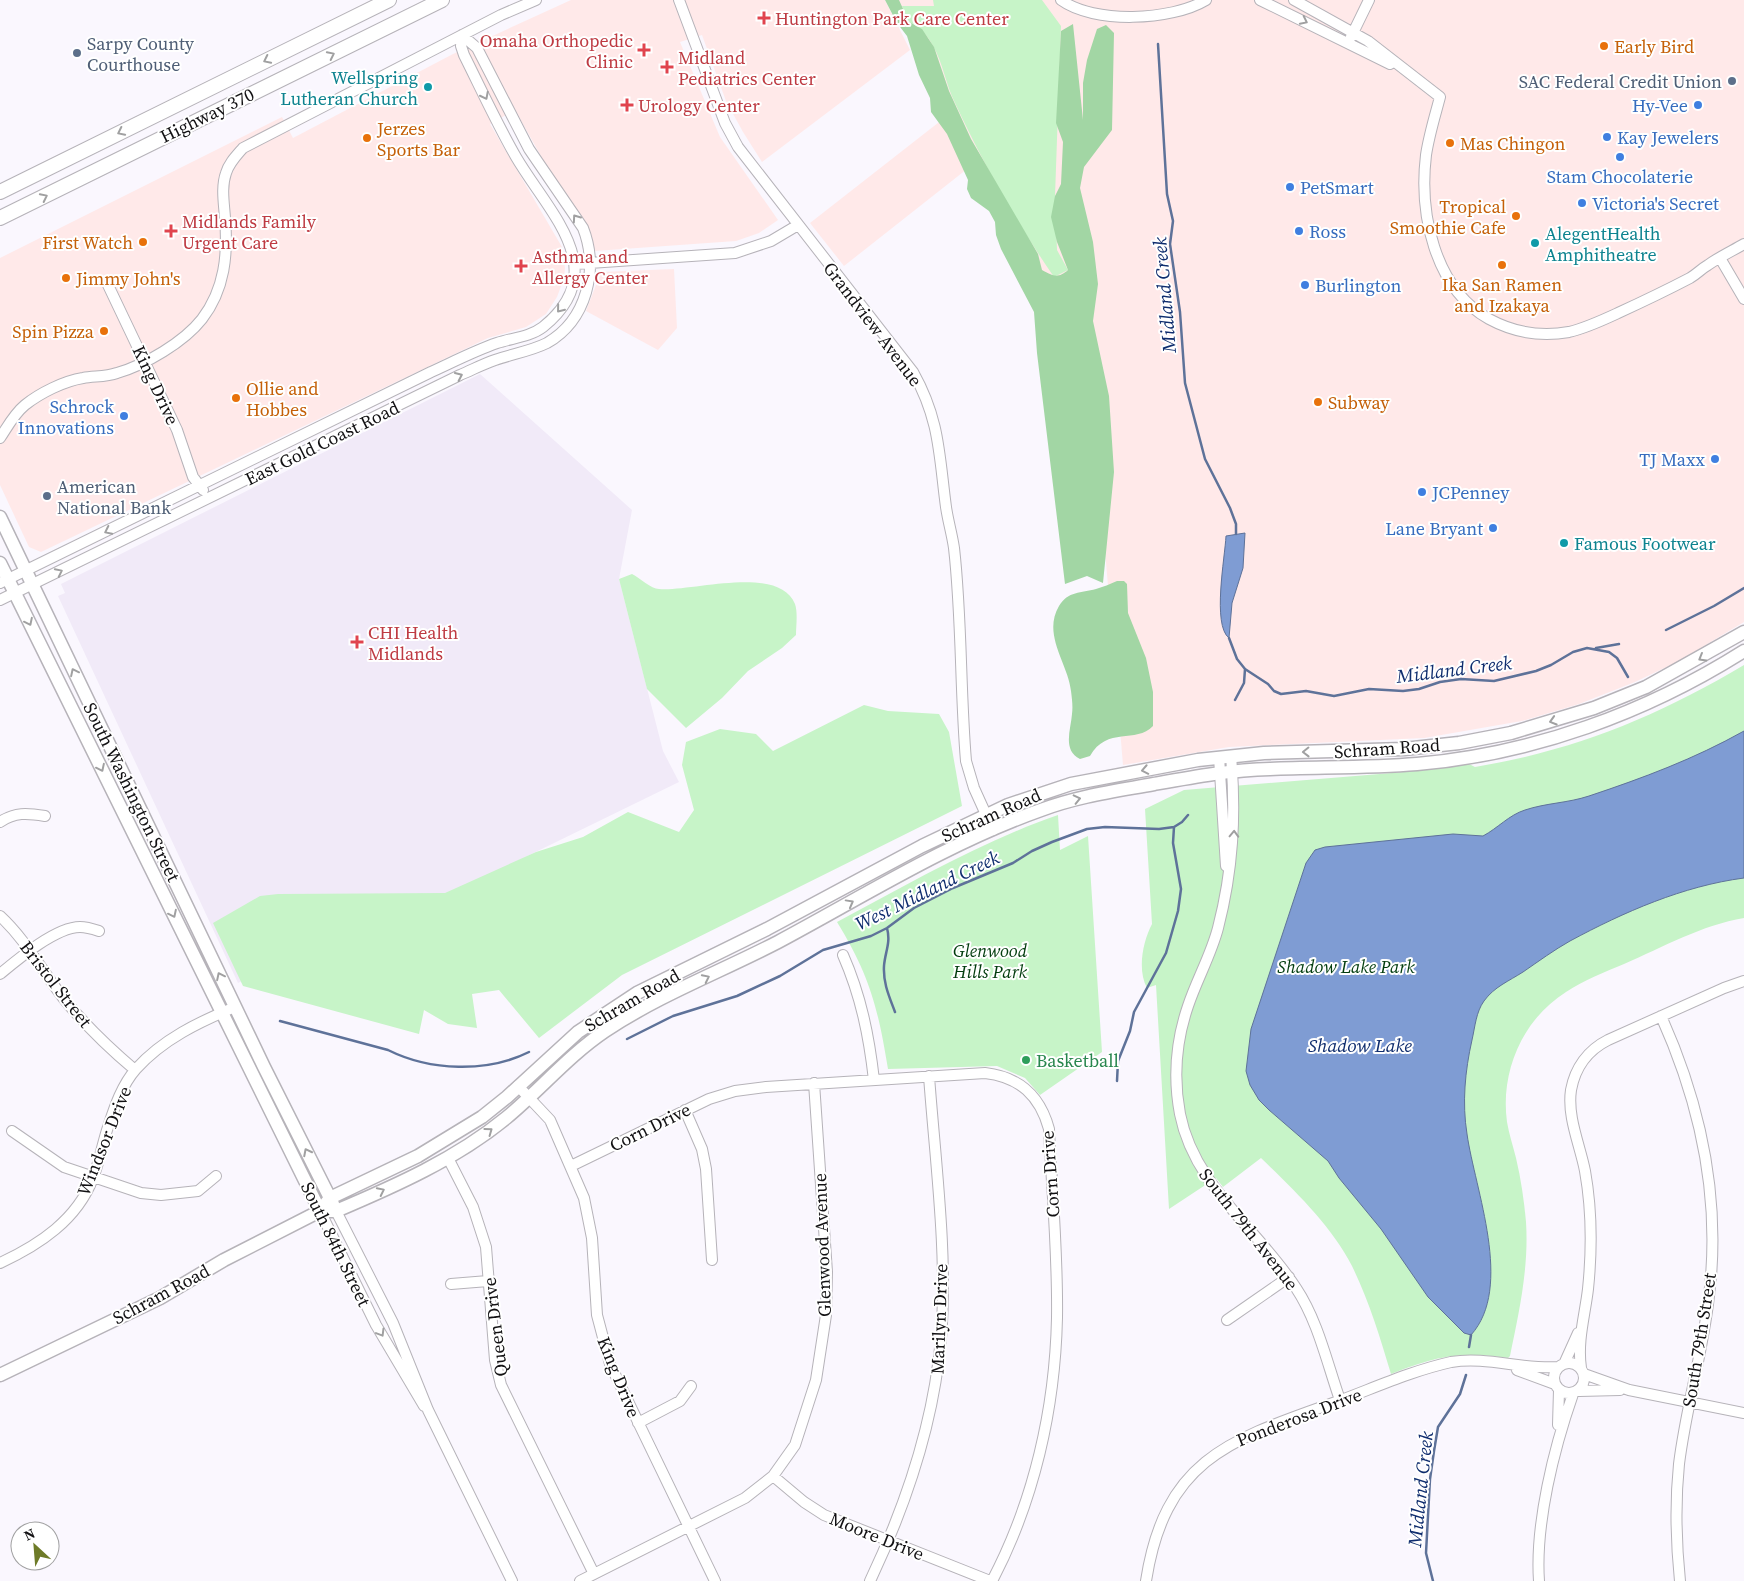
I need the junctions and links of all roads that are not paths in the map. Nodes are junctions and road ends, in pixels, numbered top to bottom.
1 (389, 0) edge
2 (442, 0) edge
3 (536, 0) edge
4 (679, 0) edge
5 (1061, 0) edge
6 (1206, 0) edge
7 (1260, 0) edge
8 (1294, 0) edge
9 (1369, 0) edge
10 (1354, 32) junction
11 (462, 35) junction
12 (1349, 43) junction
13 (1406, 72) junction
14 (50, 167) junction
15 (0, 192) edge
16 (0, 202) edge
17 (0, 218) edge
18 (798, 225) junction
19 (1744, 244) edge
20 (1720, 258) junction
21 (575, 264) junction
22 (591, 264) junction
23 (108, 285) dead end
24 (1744, 299) edge
25 (144, 360) junction
26 (431, 372) junction
27 (438, 386) junction
28 (0, 438) edge
29 (198, 486) junction
30 (211, 497) junction
31 (200, 503) junction
32 (0, 517) edge
33 (3, 529) edge
34 (0, 563) edge
35 (25, 570) junction
36 (4, 581) edge
37 (32, 585) junction
38 (14, 593) junction
39 (0, 600) edge
40 (1744, 632) edge
41 (1744, 651) edge
42 (1225, 757) junction
43 (1226, 772) junction
44 (45, 816) dead end
45 (986, 816) junction
46 (0, 822) edge
47 (992, 830) junction
48 (0, 916) edge
49 (99, 931) dead end
50 (31, 951) junction
51 (843, 955) dead end
52 (0, 974) edge
53 (1744, 981) edge
54 (235, 1006) junction
55 (222, 1012) junction
56 (1661, 1016) junction
57 (264, 1067) joint
58 (135, 1070) junction
59 (252, 1073) joint
60 (929, 1076) junction
61 (874, 1080) junction
62 (814, 1084) junction
63 (518, 1086) junction
64 (529, 1097) junction
65 (686, 1110) junction
66 (12, 1131) dead end
67 (448, 1158) junction
68 (572, 1166) junction
69 (216, 1176) dead end
70 (93, 1178) junction
71 (330, 1198) junction
72 (320, 1211) junction
73 (336, 1211) junction
74 (712, 1260) dead end
75 (0, 1263) edge
76 (1289, 1277) junction
77 (488, 1281) junction
78 (451, 1284) dead end
79 (1227, 1320) dead end
80 (1582, 1323) junction
81 (1500, 1364) junction
82 (1562, 1365) junction
83 (1582, 1371) junction
84 (0, 1375) edge
85 (691, 1386) dead end
86 (1557, 1387) junction
87 (1629, 1390) junction
88 (1576, 1392) junction
89 (1340, 1400) junction
90 (1690, 1402) junction
91 (428, 1410) junction
92 (1744, 1413) edge
93 (638, 1423) junction
94 (1557, 1446) junction
95 (772, 1476) junction
96 (688, 1526) junction
97 (888, 1540) junction
98 (594, 1574) junction
99 (512, 1581) edge
100 (580, 1581) edge
101 (715, 1581) edge
102 (870, 1581) edge
103 (991, 1581) edge
104 (1146, 1581) edge
105 (1539, 1581) edge
106 (1680, 1581) edge

1 -> 14 highway, Highway 370
17 -> 2 highway, Highway 370
3 - 11 street
4 - 18 street, Grandview Avenue
5 - 6 street
7 -> 12 street
8 - 10 street
9 - 10 street
10 - 12 street
10 - 13 street
11 -> 21 street
22 -> 11 street, East Gold Coast Road
11 - 25 street
12 - 13 street
13 - 20 street
14 - 15 highway, Highway 370
14 - 16 highway
18 - 22 street
18 - 45 street, Grandview Avenue
19 - 20 street
20 - 24 street
21 - 22 street
21 -> 26 street, East Gold Coast Road
27 -> 22 street, East Gold Coast Road
23 - 25 street, King Drive
25 - 28 street
25 - 29 street, King Drive
26 - 27 street
26 - 29 street, East Gold Coast Road
27 - 30 street, East Gold Coast Road
29 - 30 street, King Drive
29 - 31 street, King Drive
29 -> 35 street, East Gold Coast Road
30 - 31 street, East Gold Coast Road
37 -> 31 street, East Gold Coast Road
32 - 33 main road, South Washington Street
33 - 35 main road, South Washington Street
34 - 36 main road, South Washington Street
35 - 36 street, East Gold Coast Road
35 - 37 main road, South Washington Street
36 - 38 main road, South Washington Street
37 - 38 street, East Gold Coast Road
54 -> 37 main road, South Washington Street
38 - 39 street, East Gold Coast Road
38 -> 55 main road, South Washington Street
40 -> 42 main road, Schram Road
41 - 43 main road, Schram Road
42 - 43 street, South 79th Avenue
42 -> 45 main road, Schram Road
47 -> 43 main road, Schram Road
43 - 76 street, South 79th Avenue
44 - 46 street
45 - 47 street, Grandview Avenue
45 - 63 main road, Schram Road
64 -> 47 main road, Schram Road
48 - 50 street, Bristol Street
49 - 50 street
50 - 52 street
50 - 58 street, Bristol Street
51 - 61 street
53 - 56 street
54 - 55 street, Windsor Drive
54 - 57 main road, South Washington Street
55 - 58 street, Windsor Drive
55 - 59 main road, South Washington Street
56 - 80 street
56 - 90 street, South 79th Street
71 -> 57 main road, South 84th Street
58 - 70 street, Windsor Drive
59 - 72 main road, South 84th Street
60 - 61 street, Corn Drive
60 - 97 street, Marilyn Drive
60 - 103 street, Corn Drive
61 - 62 street, Corn Drive
62 - 65 street, Corn Drive
62 - 95 street, Glenwood Avenue
63 - 64 street, King Drive
63 - 71 main road, Schram Road
67 -> 64 main road, Schram Road
64 - 68 street, King Drive
65 - 68 street, Corn Drive
65 - 74 street
66 - 70 street
73 -> 67 main road, Schram Road
67 - 77 street, Queen Drive
68 - 93 street, King Drive
69 - 70 street
70 - 75 street, Windsor Drive
71 - 72 main road, Schram Road
71 - 73 main road, South 84th Street
72 - 73 main road, Schram Road
72 - 84 main road, Schram Road
72 -> 91 street, South 84th Street
73 - 91 street, South 84th Street
76 - 79 street
76 - 89 street, South 79th Avenue
77 - 78 street
77 - 98 street, Queen Drive
80 - 82 street
80 - 83 street
81 - 82 street, Ponderosa Drive
81 - 86 street, Ponderosa Drive
81 - 89 street, Ponderosa Drive
82 - 83 street
82 - 86 street
83 - 87 street
83 - 88 street
85 - 93 street
86 - 88 street
86 - 94 street
87 - 88 street
87 - 90 street
88 - 94 street
89 - 104 street, Ponderosa Drive
90 - 92 street
90 - 106 street, South 79th Street
91 - 99 street, South 84th Street
93 - 96 street, King Drive
94 - 105 street
95 - 96 street, Glenwood Avenue
95 - 97 street, Moore Drive
96 - 98 street, Glenwood Avenue
96 - 101 street, King Drive
97 - 102 street, Marilyn Drive
97 - 103 street, Moore Drive
98 - 100 street, Glenwood Avenue

